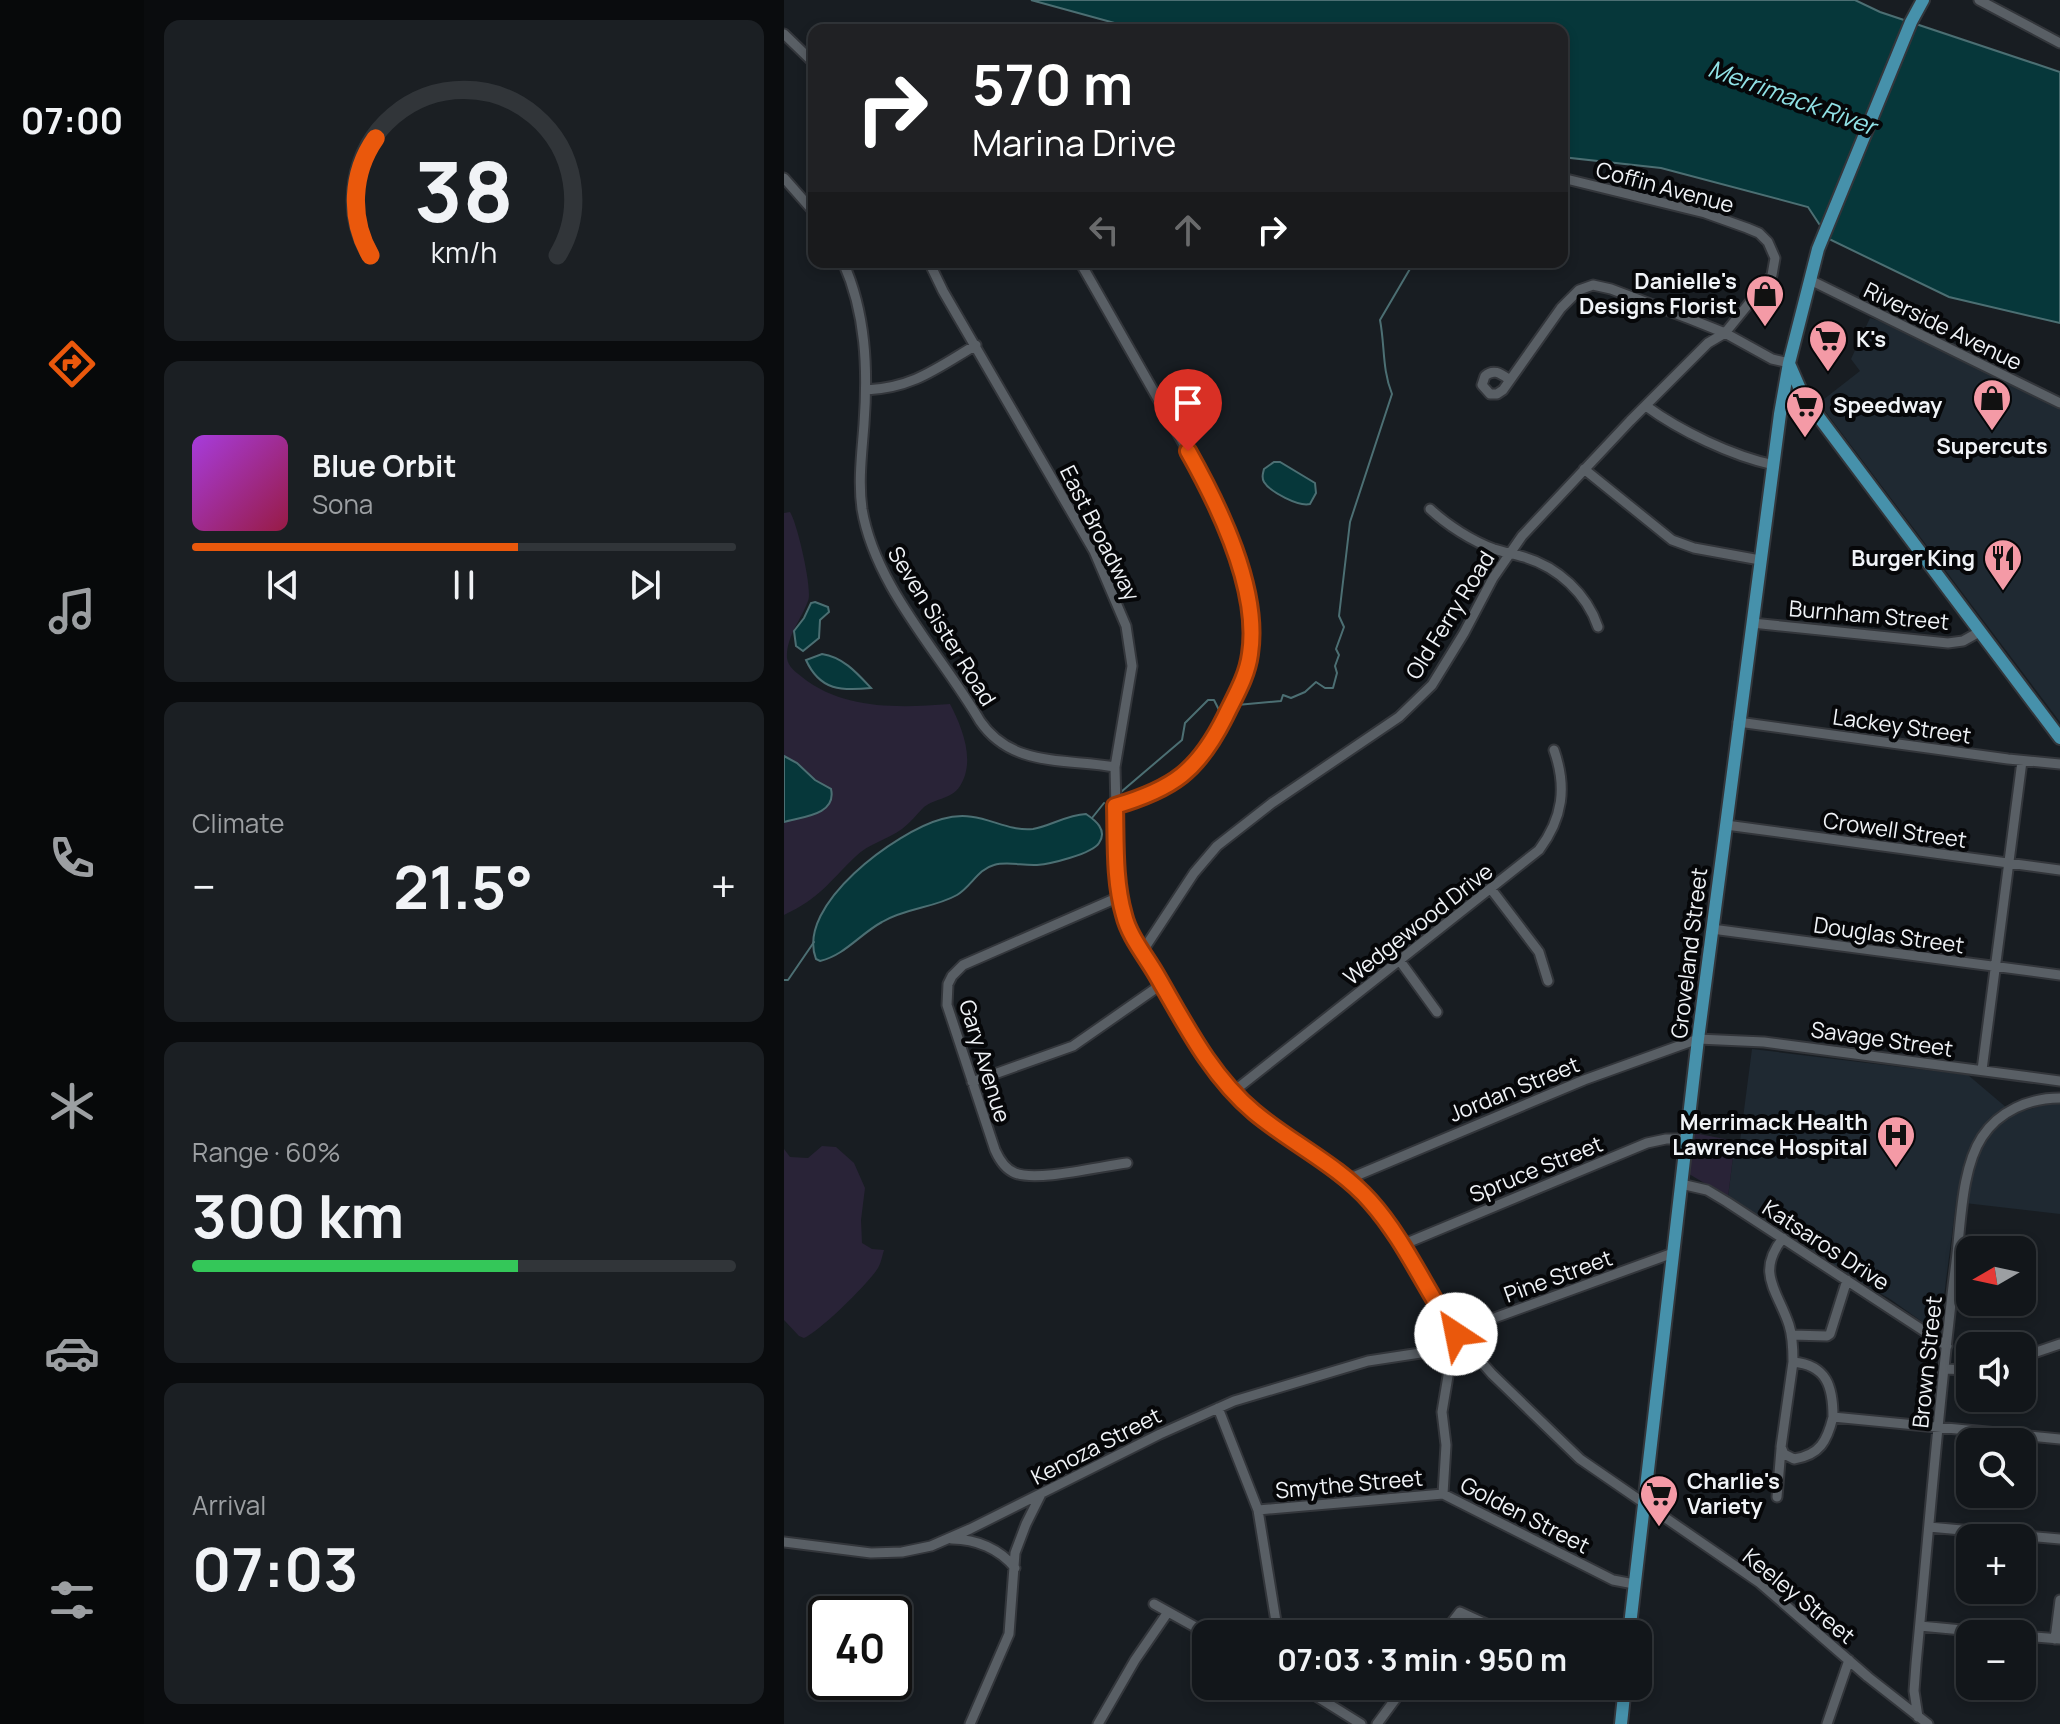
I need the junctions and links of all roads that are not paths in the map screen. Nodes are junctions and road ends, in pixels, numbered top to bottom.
1 (1923, 0) edge
2 (1979, 0) edge
3 (784, 34) edge
4 (2060, 43) edge
5 (808, 57) edge
6 (784, 178) edge
7 (1568, 179) edge
8 (808, 205) edge
9 (846, 268) edge
10 (932, 268) edge
11 (1083, 268) edge
12 (1772, 275) joint
13 (1810, 280) junction
14 (1725, 333) junction
15 (976, 345) junction
16 (1789, 363) junction
17 (1510, 380) dead end
18 (866, 390) junction
19 (2060, 403) edge
20 (1646, 406) junction
21 (1774, 465) junction
22 (1584, 469) junction
23 (1430, 509) dead end
24 (1510, 554) junction
25 (1760, 560) junction
26 (1752, 623) junction
27 (1598, 627) dead end
28 (1981, 631) junction
29 (1738, 722) junction
30 (2060, 738) edge
31 (1554, 750) dead end
32 (2022, 761) junction
33 (2060, 764) edge
34 (1115, 767) junction
35 (1115, 806) junction
36 (1726, 825) junction
37 (2009, 864) junction
38 (2060, 870) edge
39 (1491, 889) junction
40 (1119, 897) junction
41 (1712, 929) junction
42 (1142, 952) junction
43 (1400, 961) junction
44 (1995, 967) junction
45 (2060, 975) edge
46 (1548, 981) dead end
47 (1162, 984) junction
48 (1437, 1012) dead end
49 (1698, 1039) junction
50 (1982, 1070) junction
51 (2060, 1081) edge
52 (972, 1082) junction
53 (1234, 1091) junction
54 (2060, 1098) edge
55 (1686, 1139) junction
56 (1127, 1163) dead end
57 (1346, 1180) junction
58 (1681, 1184) junction
59 (1783, 1238) junction
60 (1402, 1245) junction
61 (1673, 1253) junction
62 (1847, 1280) junction
63 (1456, 1334) junction
64 (1792, 1335) junction
65 (2060, 1344) edge
66 (1947, 1346) junction
67 (1471, 1351) junction
68 (1423, 1352) junction
69 (1452, 1352) junction
70 (2036, 1352) edge
71 (1793, 1362) junction
72 (1944, 1369) junction
73 (1956, 1369) edge
74 (1218, 1408) junction
75 (1833, 1417) junction
76 (1939, 1428) junction
77 (2060, 1439) edge
78 (1781, 1447) junction
79 (1041, 1494) junction
80 (1443, 1494) junction
81 (1777, 1497) dead end
82 (1644, 1501) junction
83 (1258, 1510) junction
84 (1929, 1527) junction
85 (949, 1539) junction
86 (2060, 1539) edge
87 (784, 1542) edge
88 (1015, 1568) junction
89 (1634, 1584) junction
90 (2060, 1600) edge
91 (1154, 1604) dead end
92 (1168, 1612) junction
93 (1276, 1620) edge
94 (1454, 1620) edge
95 (1477, 1620) edge
96 (1630, 1620) edge
97 (1192, 1625) edge
98 (1920, 1626) junction
99 (1956, 1629) edge
100 (2036, 1637) edge
101 (2058, 1639) edge
102 (1849, 1660) junction
103 (1914, 1686) junction
104 (1892, 1697) junction
105 (1322, 1700) edge
106 (1395, 1700) edge
107 (1624, 1700) edge
108 (1918, 1717) junction
109 (970, 1724) edge
110 (1098, 1724) edge
111 (1361, 1724) edge
112 (1377, 1724) edge
113 (1621, 1724) edge
114 (1827, 1724) edge
115 (1928, 1724) edge

1 - 13 main road, Groveland Street
2 - 4 street
3 - 5 street
6 - 8 street
7 - 12 street, Coffin Avenue
9 - 18 street, Seven Sister Road
10 - 15 street, East Broadway
11 - 35 street
12 - 14 street, Old Ferry Road
13 - 16 main road, Groveland Street
13 - 19 street, Riverside Avenue
14 - 16 street
14 - 17 street
14 - 20 street, Old Ferry Road
15 - 18 street
15 - 34 street, East Broadway
16 - 21 main road, Groveland Street
16 - 28 main road
18 - 34 street, Seven Sister Road
20 - 21 street
20 - 22 street, Old Ferry Road
21 - 25 main road, Groveland Street
22 - 24 street, Old Ferry Road
22 - 25 street
23 - 24 street
24 - 27 street
24 - 42 street, Old Ferry Road
25 - 26 main road, Groveland Street
26 - 28 street, Burnham Street
26 - 29 main road, Groveland Street
28 - 30 main road
29 - 32 street, Lackey Street
29 - 36 main road, Groveland Street
31 - 39 street, Wedgewood Drive
32 - 33 street, Lackey Street
32 - 37 street
34 - 35 street, East Broadway
35 - 40 street, East Broadway
36 - 37 street, Crowell Street
36 - 41 main road, Groveland Street
37 - 38 street, Crowell Street
37 - 44 street
39 - 43 street, Wedgewood Drive
39 - 46 street
40 - 42 street, East Broadway
40 - 52 street, Gary Avenue
41 - 44 street, Douglas Street
41 - 49 main road, Groveland Street
42 - 47 street, East Broadway
43 - 48 street
43 - 53 street, Wedgewood Drive
44 - 45 street, Douglas Street
44 - 50 street
47 - 52 street
47 - 53 street, East Broadway
49 - 50 street, Savage Street
49 - 55 main road, Groveland Street
49 - 57 street, Jordan Street
50 - 51 street, Savage Street
52 - 56 street, Gary Avenue
53 - 57 street, East Broadway
54 - 66 street, Brown Street
55 - 58 main road, Groveland Street
55 - 60 street, Spruce Street
57 - 60 street, East Broadway
58 - 59 street, Katsaros Drive
58 - 61 main road, Groveland Street
59 - 62 street, Katsaros Drive
59 - 64 street
60 - 63 street, East Broadway
61 - 63 street, Pine Street
61 - 82 main road, Groveland Street
62 - 64 street
62 - 66 street, Katsaros Drive
63 - 67 street, East Broadway
63 - 68 street, Kenoza Street
64 - 71 street
65 - 70 street
66 - 72 street, Brown Street
67 - 69 street, Kenoza Street
67 - 82 street, East Broadway
68 - 69 street, Kenoza Street
68 - 74 street, Kenoza Street
69 - 80 street, Golden Street
71 - 75 street
71 - 78 street
72 - 73 street
72 - 76 street, Brown Street
74 - 79 street, Kenoza Street
74 - 83 street
75 - 76 street
75 - 78 street
76 - 77 street
76 - 84 street, Brown Street
78 - 81 street
79 - 85 street, Kenoza Street
79 - 88 street
80 - 83 street, Smythe Street
80 - 89 street, Golden Street
82 - 89 main road, Groveland Street
82 - 102 street, Keeley Street
83 - 93 street
84 - 86 street
84 - 98 street, Brown Street
85 - 87 street, Kenoza Street
85 - 88 street
88 - 109 street
89 - 96 main road, Groveland Street
90 - 101 street
91 - 92 street
92 - 97 street
92 - 110 street
94 - 95 street
98 - 99 street
98 - 103 street, Brown Street
100 - 101 street
102 - 104 street, Keeley Street
102 - 114 street
103 - 104 street
103 - 108 street, Brown Street
104 - 108 street, Keeley Street
105 - 111 street
106 - 112 street
107 - 113 main road
108 - 115 street, Keeley Street

